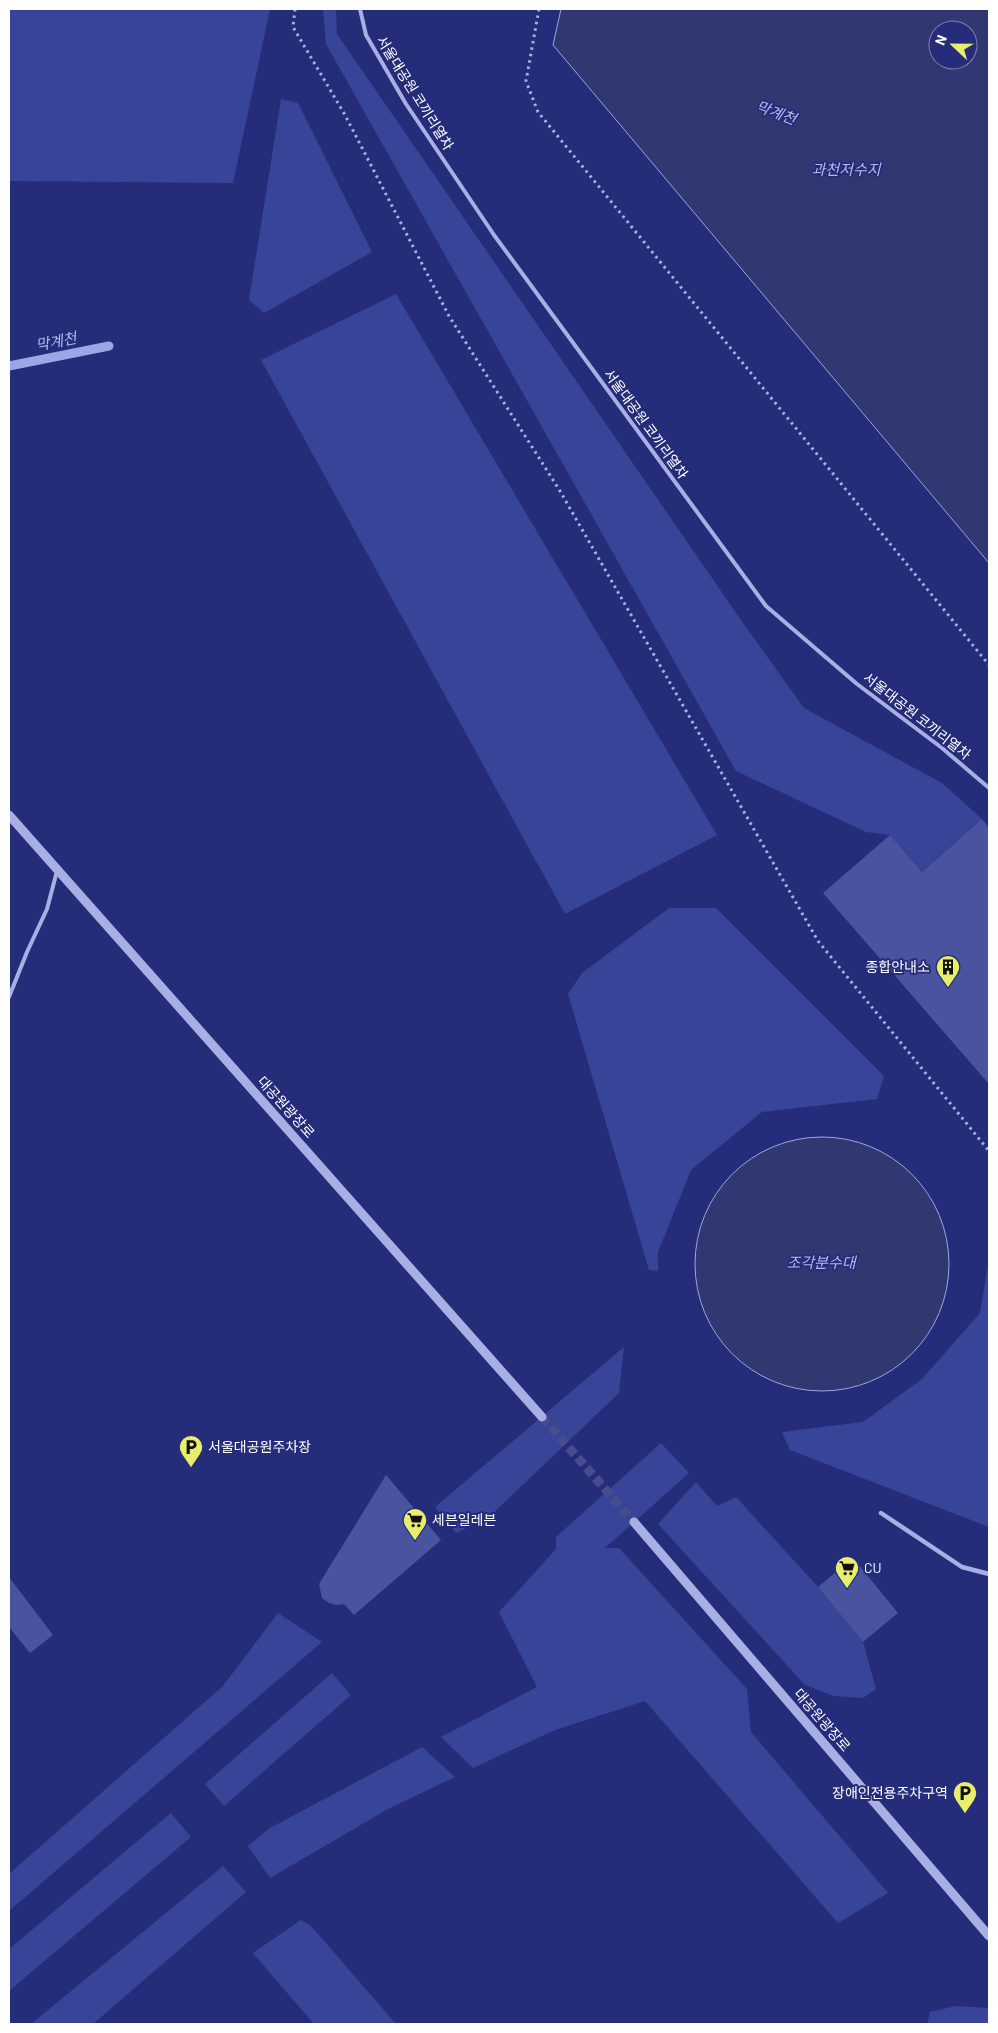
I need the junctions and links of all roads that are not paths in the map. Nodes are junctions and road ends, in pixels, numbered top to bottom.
1 (360, 9) edge
2 (989, 788) edge
3 (9, 815) edge
4 (57, 870) junction
5 (9, 997) edge
6 (542, 1417) tunnel mouth
7 (881, 1513) dead end
8 (634, 1522) tunnel mouth
9 (989, 1574) edge
10 (989, 1936) edge

1 - 2 lane, 서울대공원 코끼리열차
3 - 4 street, 대공원광장로
4 - 5 lane
4 - 6 street, 대공원광장로
7 - 9 street
8 - 10 street, 대공원광장로

